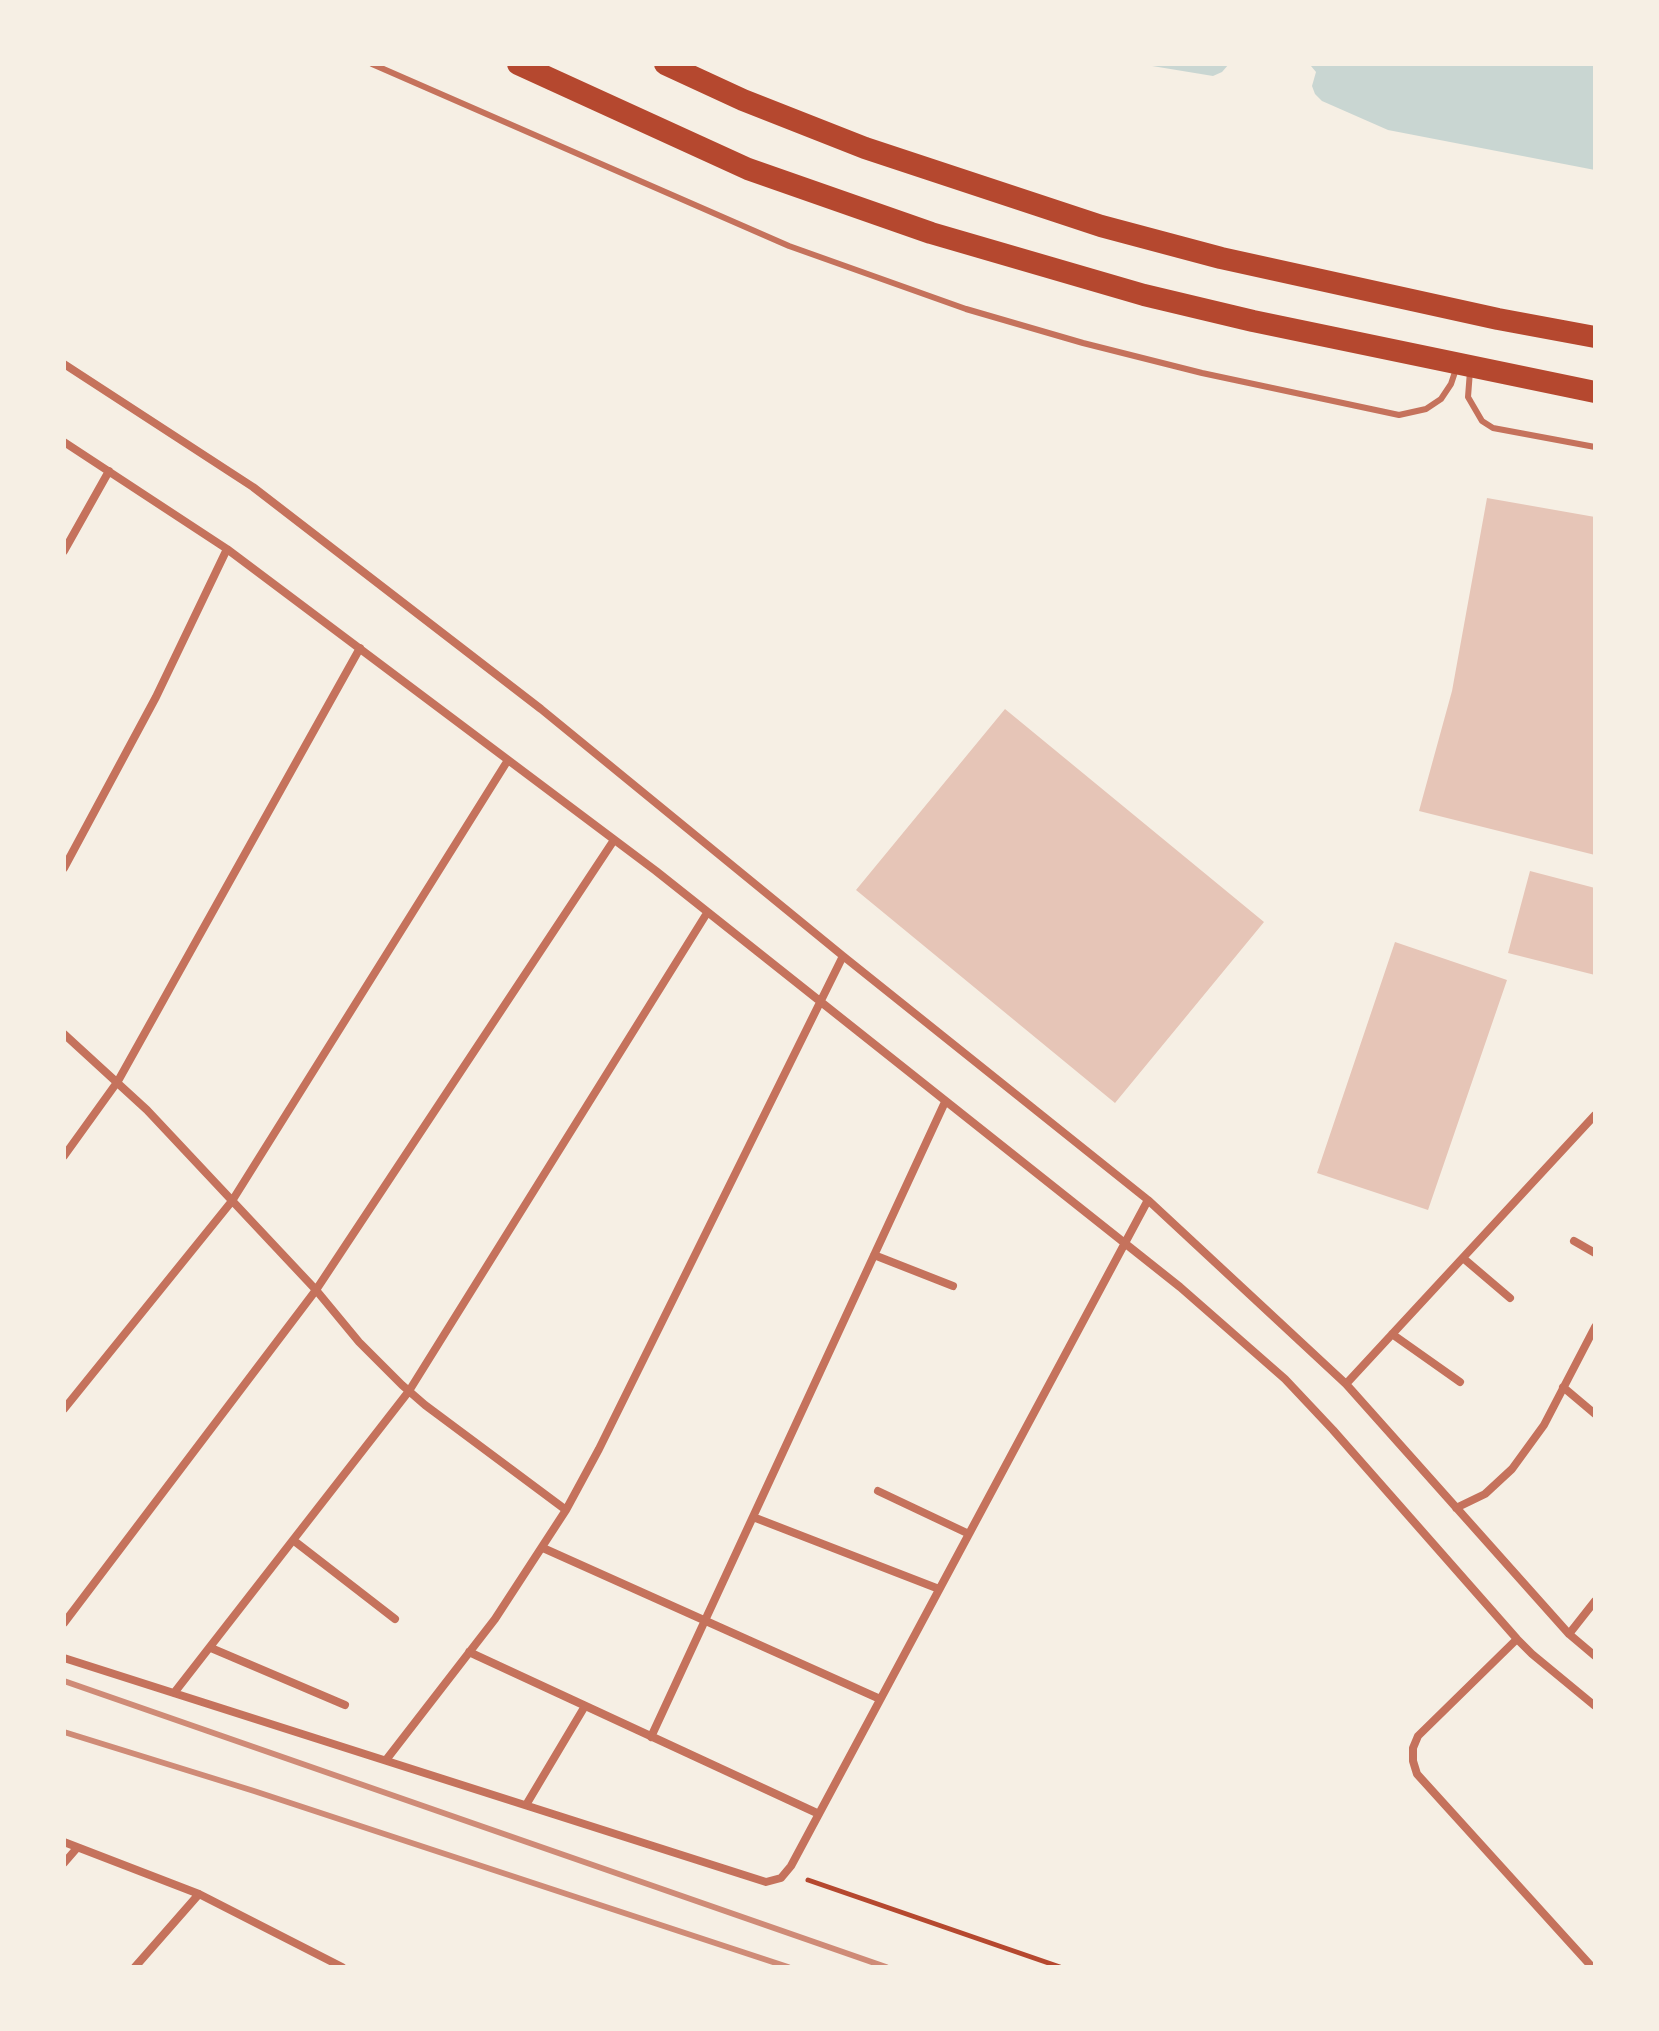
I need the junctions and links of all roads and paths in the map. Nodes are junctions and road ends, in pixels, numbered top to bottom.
1 (372, 64) edge
2 (518, 64) edge
3 (665, 64) edge
4 (1595, 337) edge
5 (64, 364) edge
6 (1464, 366) junction
7 (1595, 392) edge
8 (64, 442) edge
9 (1595, 447) edge
10 (109, 471) junction
11 (227, 549) junction
12 (64, 551) edge
13 (360, 648) junction
14 (508, 760) junction
15 (614, 840) junction
16 (64, 868) edge
17 (707, 913) junction
18 (843, 956) junction
19 (820, 1003) junction
20 (64, 1034) edge
21 (118, 1081) junction
22 (945, 1102) junction
23 (1595, 1115) edge
24 (64, 1156) edge
25 (1148, 1200) junction
26 (232, 1201) junction
27 (1574, 1241) dead end
28 (1123, 1245) junction
29 (1595, 1253) edge
30 (874, 1255) junction
31 (1463, 1258) junction
32 (953, 1286) dead end
33 (316, 1290) junction
34 (1510, 1298) dead end
35 (1595, 1327) edge
36 (1392, 1334) junction
37 (1460, 1382) dead end
38 (1346, 1384) junction
39 (1563, 1387) junction
40 (409, 1391) junction
41 (64, 1409) edge
42 (1595, 1414) edge
43 (878, 1491) dead end
44 (1456, 1508) junction
45 (566, 1510) junction
46 (753, 1517) junction
47 (969, 1534) junction
48 (293, 1540) junction
49 (543, 1548) junction
50 (939, 1589) junction
51 (1595, 1601) edge
52 (395, 1619) dead end
53 (705, 1620) junction
54 (64, 1623) edge
55 (1569, 1634) junction
56 (1517, 1639) junction
57 (211, 1648) junction
58 (469, 1652) junction
59 (1595, 1656) edge
60 (64, 1658) edge
61 (174, 1693) junction
62 (880, 1699) junction
63 (345, 1705) dead end
64 (585, 1706) junction
65 (1595, 1706) edge
66 (651, 1737) junction
67 (386, 1760) junction
68 (526, 1805) junction
69 (819, 1814) junction
70 (64, 1842) edge
71 (77, 1848) junction
72 (64, 1863) edge
73 (784, 1876) junction
74 (199, 1894) junction
75 (135, 1967) edge
76 (342, 1967) edge
77 (1060, 1967) edge
78 (1592, 1967) edge

1 - 6 lane
2 - 6 highway
3 - 4 highway
5 - 18 street
6 - 7 highway
6 - 9 lane
8 - 10 street
10 - 11 street
10 - 12 street
11 - 13 street
11 - 16 street
13 - 14 street
13 - 21 street
14 - 15 street
14 - 26 street
15 - 17 street
15 - 33 street
17 - 19 street
17 - 40 street
18 - 19 street
18 - 25 street
19 - 22 street
19 - 45 street
20 - 21 street
21 - 24 street
21 - 26 street
22 - 28 street
22 - 30 street
23 - 31 street
25 - 28 street
25 - 38 street
26 - 33 street
26 - 41 street
27 - 29 street
28 - 47 street
28 - 56 street
30 - 32 street
30 - 46 street
31 - 34 street
31 - 36 street
33 - 40 street
33 - 54 street
35 - 39 street
36 - 37 street
36 - 38 street
38 - 44 street
39 - 42 street
39 - 44 street
40 - 45 street
40 - 48 street
43 - 47 street
44 - 55 street
45 - 49 street
46 - 50 street
46 - 53 street
47 - 50 street
48 - 52 street
48 - 57 street
49 - 53 street
49 - 58 street
50 - 62 street
51 - 55 street
53 - 62 street
53 - 66 street
55 - 59 street
56 - 65 street
56 - 78 street
57 - 61 street
57 - 63 street
58 - 64 street
58 - 67 street
60 - 61 street
61 - 67 street
62 - 69 street
64 - 66 street
64 - 68 street
66 - 69 street
67 - 68 street
68 - 73 street
69 - 73 street
70 - 71 street
71 - 72 street
71 - 74 street
73 - 77 path
74 - 75 street
74 - 76 street

